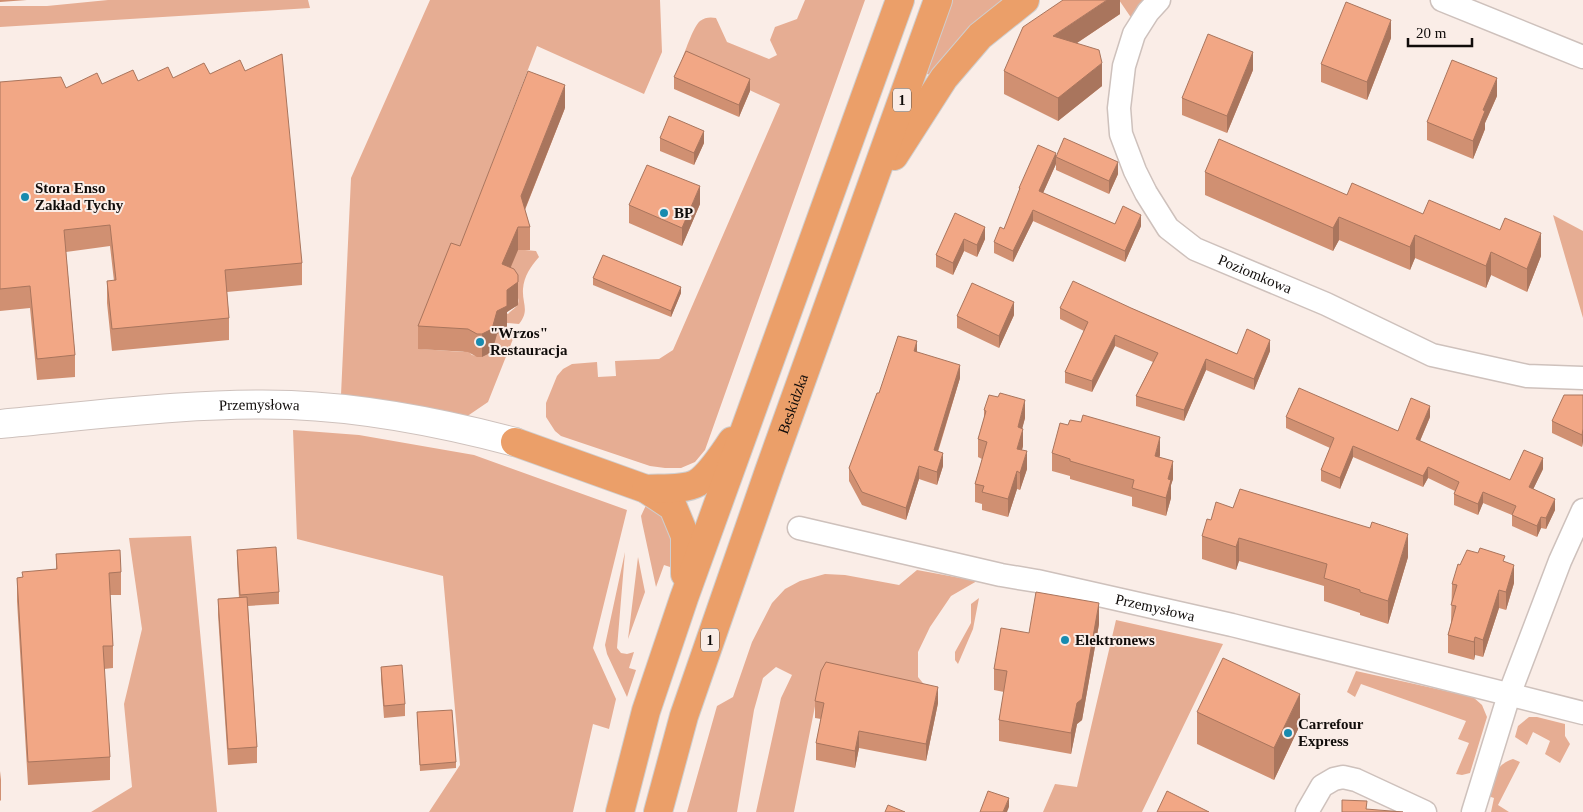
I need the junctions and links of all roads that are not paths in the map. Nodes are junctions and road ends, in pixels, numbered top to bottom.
1 (900, 0) edge
2 (938, 0) edge
3 (1025, 0) edge
4 (1160, 0) edge
5 (1442, 0) edge
6 (1583, 57) edge
7 (866, 199) junction
8 (1583, 378) edge
9 (748, 419) junction
10 (0, 424) edge
11 (515, 442) joint
12 (646, 489) junction
13 (1583, 510) edge
14 (799, 528) dead end
15 (684, 598) junction
16 (1509, 695) junction
17 (1583, 713) edge
18 (620, 812) edge
19 (658, 812) edge
20 (1307, 812) edge
21 (1425, 812) edge
22 (1473, 812) edge

1 - 9 main road
2 - 7 main road, Beskidzka / 1
3 - 7 main road
4 - 8 street, Poziomkowa
5 - 6 street
7 - 19 main road, Beskidzka / 1
9 - 12 main road
9 - 15 main road
10 - 11 street, Przemysłowa
11 - 12 main road
12 - 15 main road
13 - 16 street
14 - 16 street, Przemysłowa
15 - 18 main road
16 - 17 street, Przemysłowa
16 - 22 street
20 - 21 street

